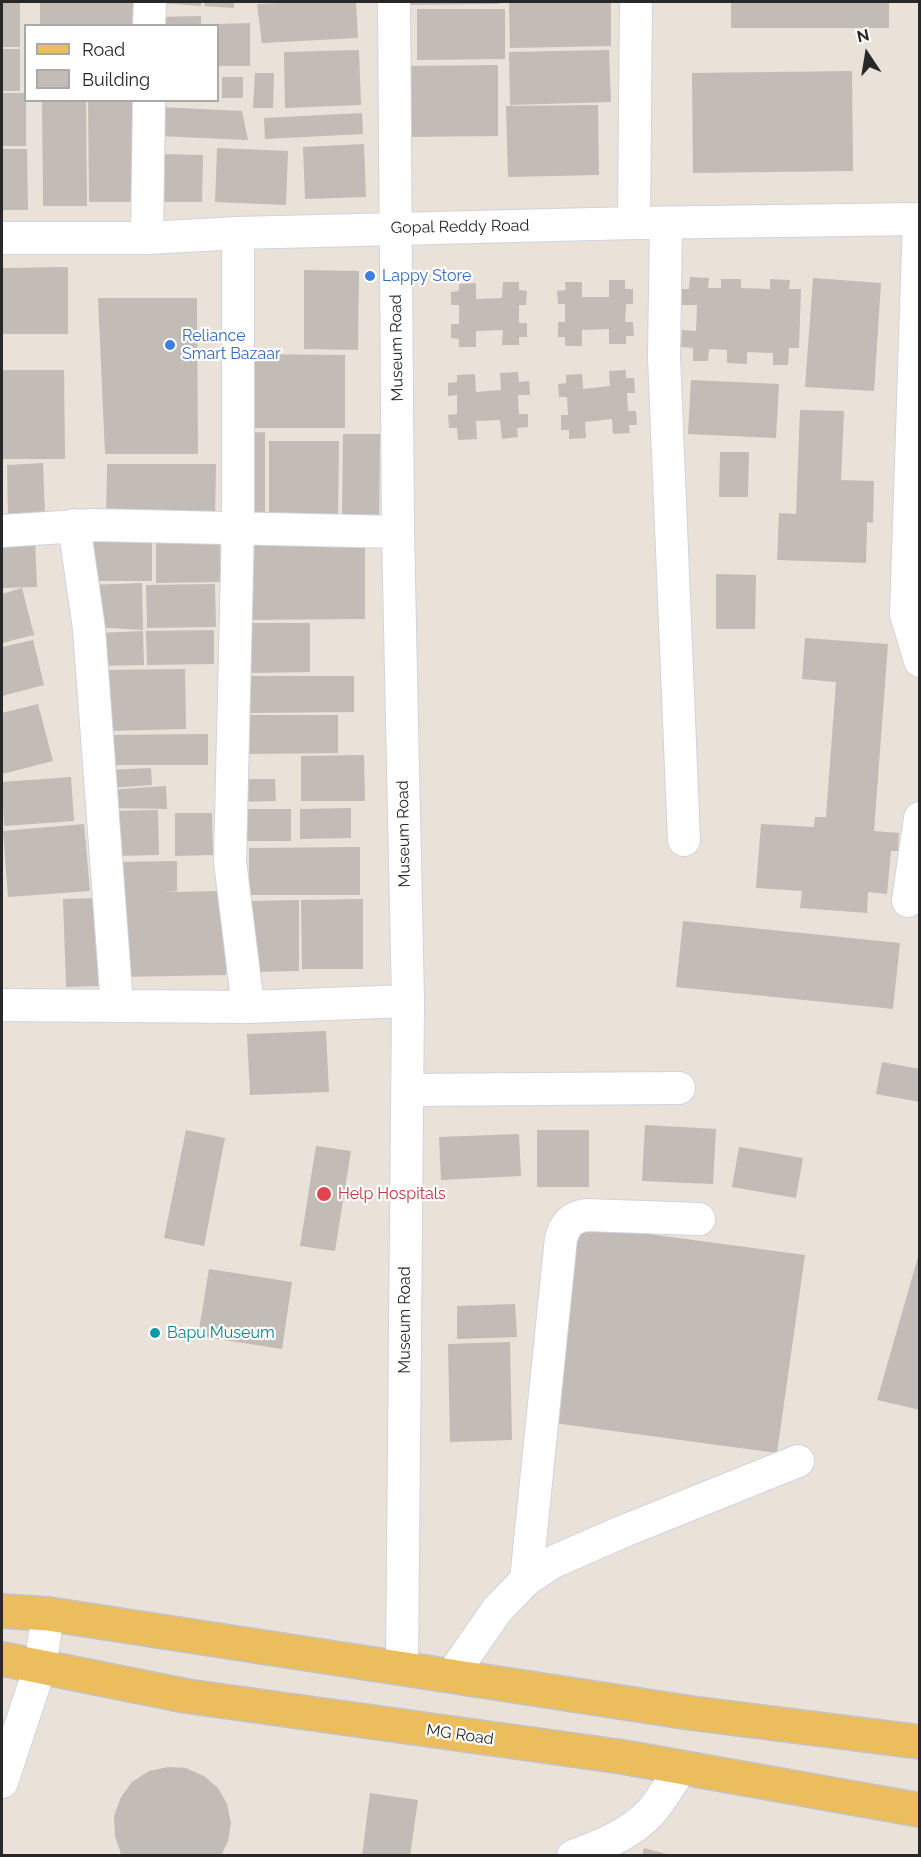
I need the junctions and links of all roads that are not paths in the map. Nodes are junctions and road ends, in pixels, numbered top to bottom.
1 (150, 2) edge
2 (394, 2) edge
3 (636, 2) edge
4 (150, 24) edge
5 (149, 102) edge
6 (919, 219) edge
7 (634, 223) junction
8 (666, 224) junction
9 (396, 229) junction
10 (238, 233) junction
11 (2, 238) edge
12 (147, 238) junction
13 (74, 525) junction
14 (238, 527) junction
15 (2, 531) edge
16 (398, 532) junction
17 (920, 661) edge
18 (920, 818) edge
19 (684, 840) dead end
20 (908, 901) dead end
21 (408, 1001) junction
22 (2, 1005) edge
23 (117, 1006) junction
24 (248, 1007) junction
25 (679, 1088) dead end
26 (407, 1090) junction
27 (699, 1219) dead end
28 (798, 1461) dead end
29 (526, 1580) junction
30 (2, 1611) edge
31 (48, 1614) junction
32 (2, 1659) edge
33 (40, 1667) junction
34 (402, 1667) junction
35 (452, 1675) junction
36 (920, 1742) edge
37 (682, 1767) junction
38 (2, 1782) edge
39 (920, 1810) edge
40 (573, 1856) edge

1 - 4 street
2 - 9 street, Museum Road
3 - 7 street
5 - 12 street
6 - 8 street, Gopal Reddy Road
6 - 17 street
7 - 8 street, Gopal Reddy Road
7 - 9 street, Gopal Reddy Road
8 - 19 street
9 - 10 street, Gopal Reddy Road
9 - 16 street, Museum Road
10 - 12 street, Gopal Reddy Road
10 - 14 street
11 - 12 street, Gopal Reddy Road
13 - 14 street
13 - 15 street
13 - 23 street
14 - 16 street
14 - 24 street
16 - 21 street, Museum Road
18 - 20 street
21 - 24 street
21 - 26 street, Museum Road
22 - 23 street
23 - 24 street
25 - 26 street
26 - 34 street, Museum Road
27 - 29 street
28 - 29 street
29 - 35 street
30 - 31 main road
31 - 33 street
31 - 34 main road
32 - 33 main road, MG Road
33 - 37 main road, MG Road
33 - 38 street
34 - 35 main road
35 - 36 main road
37 - 39 main road, MG Road
37 - 40 street

